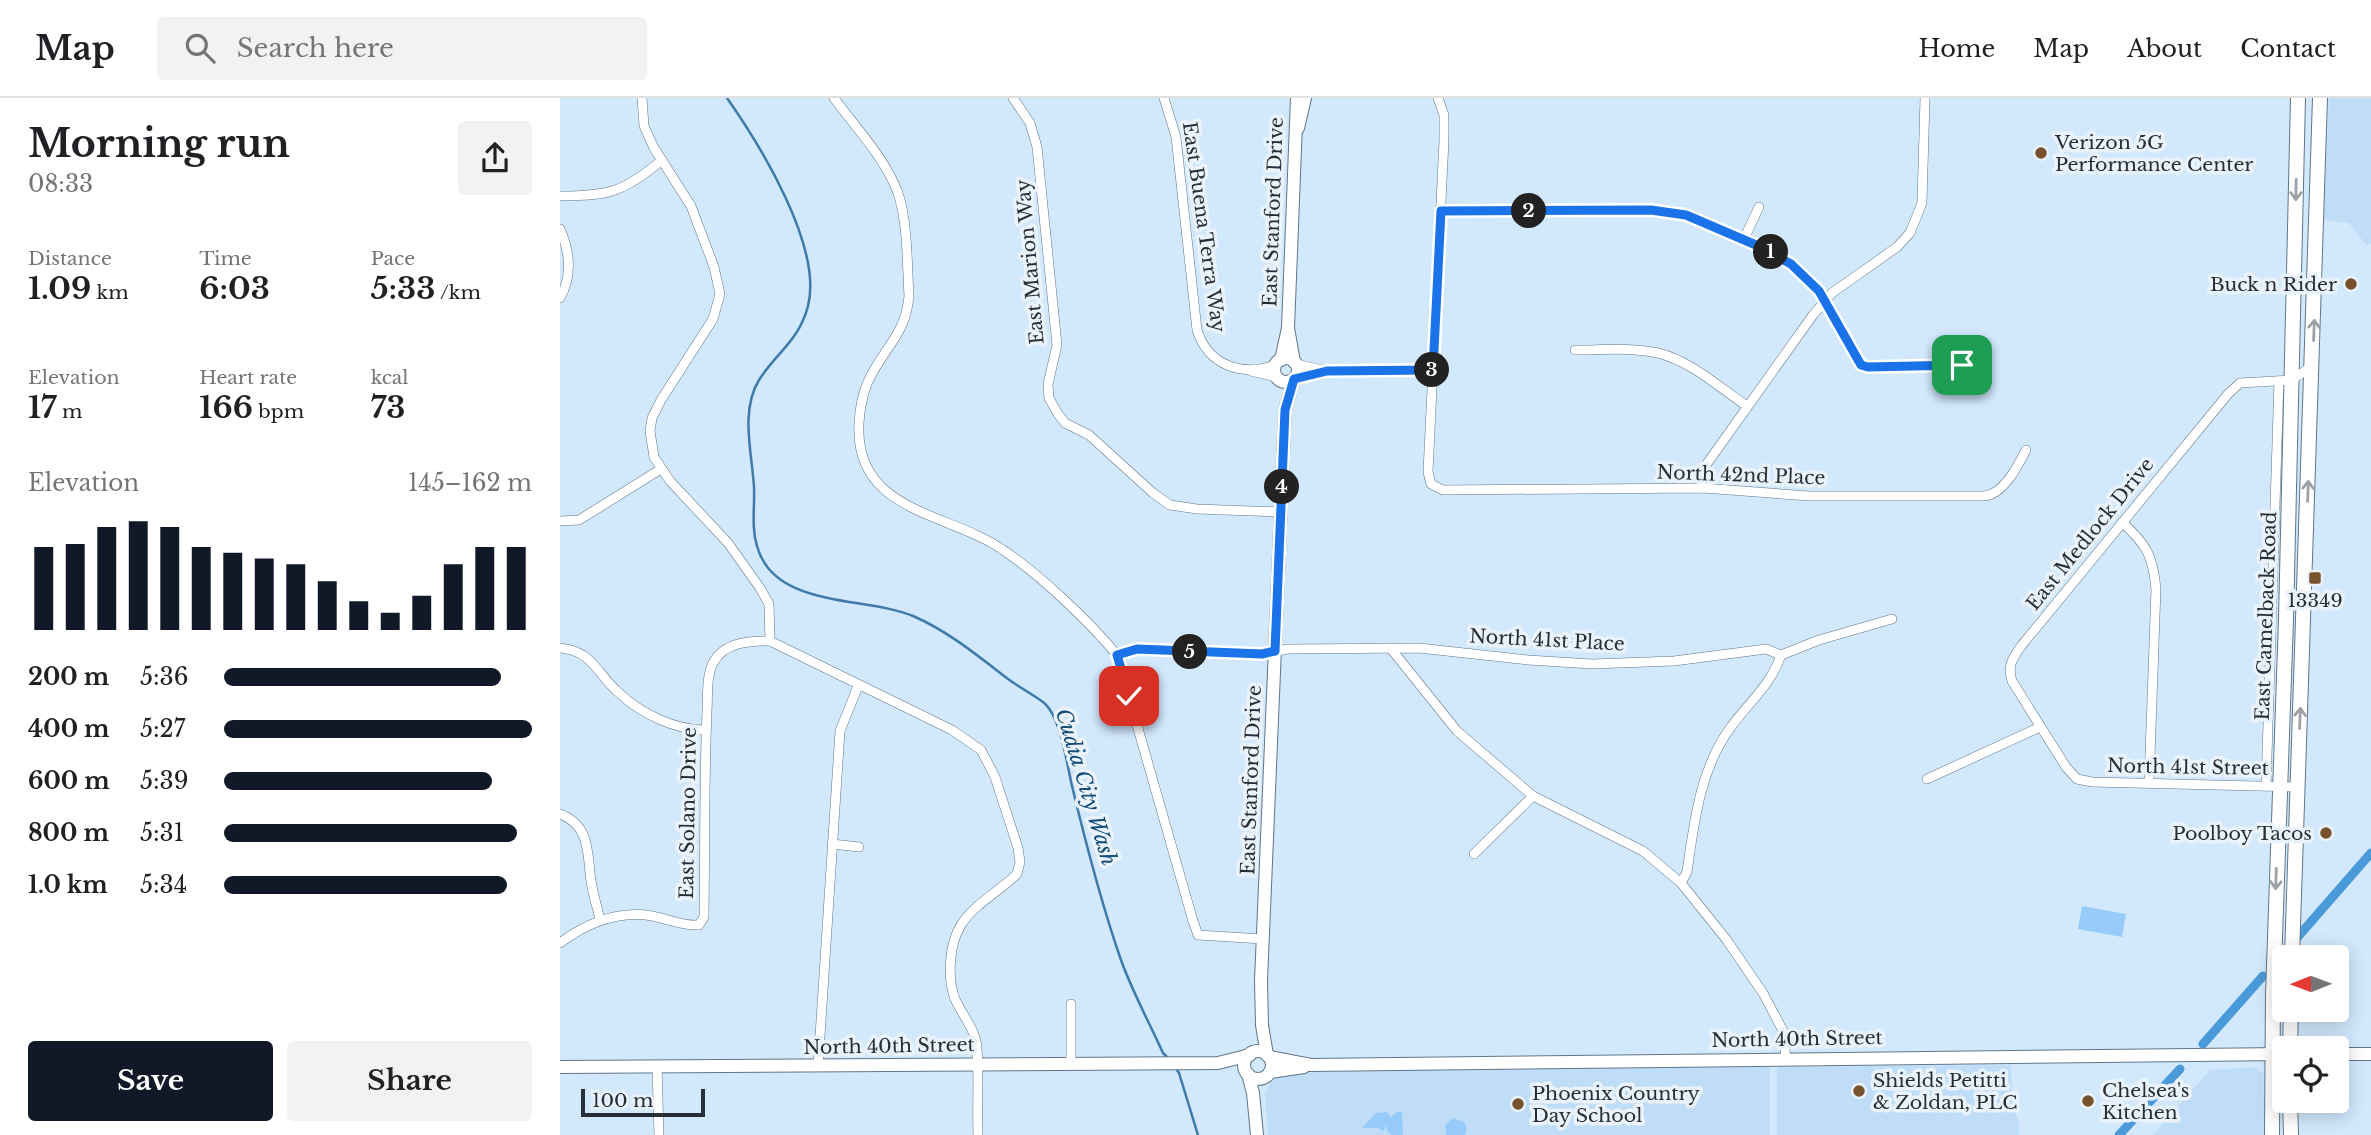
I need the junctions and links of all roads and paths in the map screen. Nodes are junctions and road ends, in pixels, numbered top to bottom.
1 (642, 98) edge
2 (834, 98) edge
3 (1013, 98) edge
4 (1164, 98) edge
5 (1297, 98) edge
6 (1304, 98) edge
7 (1438, 98) edge
8 (1925, 98) edge
9 (2298, 98) edge
10 (2320, 98) edge
11 (1297, 128) junction
12 (662, 160) junction
13 (560, 196) edge
14 (1759, 207) dead end
15 (1441, 211) junction
16 (2295, 222) junction
17 (2317, 222) junction
18 (560, 229) edge
19 (1744, 239) junction
20 (560, 298) edge
21 (1825, 302) junction
22 (1288, 328) junction
23 (1575, 350) dead end
24 (1962, 365) dead end
25 (2312, 366) junction
26 (1295, 370) junction
27 (1433, 370) junction
28 (1278, 371) junction
29 (2285, 380) junction
30 (1747, 406) junction
31 (1285, 410) junction
32 (2026, 450) dead end
33 (661, 469) junction
34 (1703, 488) junction
35 (1281, 512) junction
36 (560, 521) edge
37 (2122, 522) junction
38 (1892, 619) dead end
39 (770, 641) junction
40 (560, 648) edge
41 (1392, 650) junction
42 (1275, 651) junction
43 (1117, 655) junction
44 (1781, 656) junction
45 (858, 686) junction
46 (2040, 727) junction
47 (706, 730) junction
48 (1927, 779) dead end
49 (2077, 779) joint
50 (2149, 783) junction
51 (2273, 786) junction
52 (2297, 787) junction
53 (1533, 796) junction
54 (560, 814) edge
55 (832, 844) junction
56 (859, 847) dead end
57 (1474, 854) dead end
58 (1681, 883) junction
59 (600, 919) junction
60 (1263, 940) junction
61 (560, 943) edge
62 (2293, 945) edge
63 (1071, 1004) dead end
64 (1262, 1025) junction
65 (2277, 1036) edge
66 (1251, 1054) junction
67 (2272, 1054) edge
68 (2349, 1054) edge
69 (2371, 1054) edge
70 (1268, 1056) junction
71 (1786, 1059) junction
72 (1071, 1063) junction
73 (1218, 1063) junction
74 (976, 1064) junction
75 (1311, 1065) junction
76 (657, 1066) junction
77 (818, 1066) junction
78 (560, 1067) edge
79 (1247, 1073) junction
80 (1269, 1074) junction
81 (2274, 1113) edge
82 (2290, 1113) edge
83 (659, 1135) edge
84 (978, 1135) edge
85 (1257, 1135) edge
86 (1263, 1135) edge
87 (2272, 1135) edge
88 (2291, 1135) edge

1 - 12 street
2 - 43 street
3 - 35 street, East Marion Way
4 - 28 street, East Buena Terra Way
5 - 11 street, East Stanford Drive
6 - 11 main road
7 - 15 street
8 - 21 street
9 -> 16 main road, East Camelback Road
10 - 17 main road, East Camelback Road
11 - 22 street, East Stanford Drive
12 - 13 street
12 - 33 street
14 - 19 street
15 - 19 street
15 - 27 street
16 - 17 main road
16 - 29 main road, East Camelback Road
25 -> 17 main road, East Camelback Road
18 - 20 street
19 - 21 street
21 - 24 street
21 - 30 street
22 - 26 street, East Stanford Drive
22 - 28 street, East Stanford Drive
23 - 30 street
25 - 29 street
52 -> 25 main road, East Camelback Road
26 - 27 street
26 - 28 street
26 - 28 street
26 - 31 street, East Stanford Drive
27 - 34 street, North 42nd Place
28 - 31 street, East Stanford Drive
29 - 37 street, East Medlock Drive
29 - 51 main road, East Camelback Road
30 - 34 street
31 - 35 street, East Stanford Drive
32 - 34 street, North 42nd Place
33 - 36 street
33 - 39 street
35 - 42 street, East Stanford Drive
37 - 46 street, East Medlock Drive
37 - 50 street
38 - 44 street
39 - 45 street
39 - 47 street, East Solano Drive
40 - 47 street
41 - 42 street, North 41st Place
41 - 44 street, North 41st Place
41 - 53 street
42 - 43 street, North 41st Place
42 - 60 street, East Stanford Drive
43 - 60 street
44 - 58 street
45 - 55 street
45 - 74 street
46 - 48 street
46 - 49 street, East Medlock Drive
47 - 59 street, East Solano Drive
49 - 50 street, North 41st Street
50 - 51 street, North 41st Street
51 - 52 street, North 41st Street
51 -> 65 main road, East Camelback Road
52 - 62 main road, East Camelback Road
53 - 57 street
53 - 58 street
54 - 59 street
55 - 56 street
55 - 77 street
58 - 71 street
59 - 61 street
60 - 64 street, East Stanford Drive
63 - 72 street
64 - 66 street, East Stanford Drive
64 - 70 street, East Stanford Drive
66 - 70 street
66 - 73 street, North 40th Street
66 - 79 street
67 - 71 street, North 40th Street
68 - 69 street
70 - 75 street, North 40th Street
70 - 80 street
71 - 75 street, North 40th Street
72 - 73 street, North 40th Street
72 - 74 street, North 40th Street
73 - 79 street, North 40th Street
74 - 77 street, North 40th Street
74 - 84 street
75 - 80 street, North 40th Street
76 - 77 street, North 40th Street
76 - 78 street, North 40th Street
76 - 83 street
79 - 80 street
79 - 85 street
80 - 86 street
81 - 87 main road, East Camelback Road
82 - 88 main road

